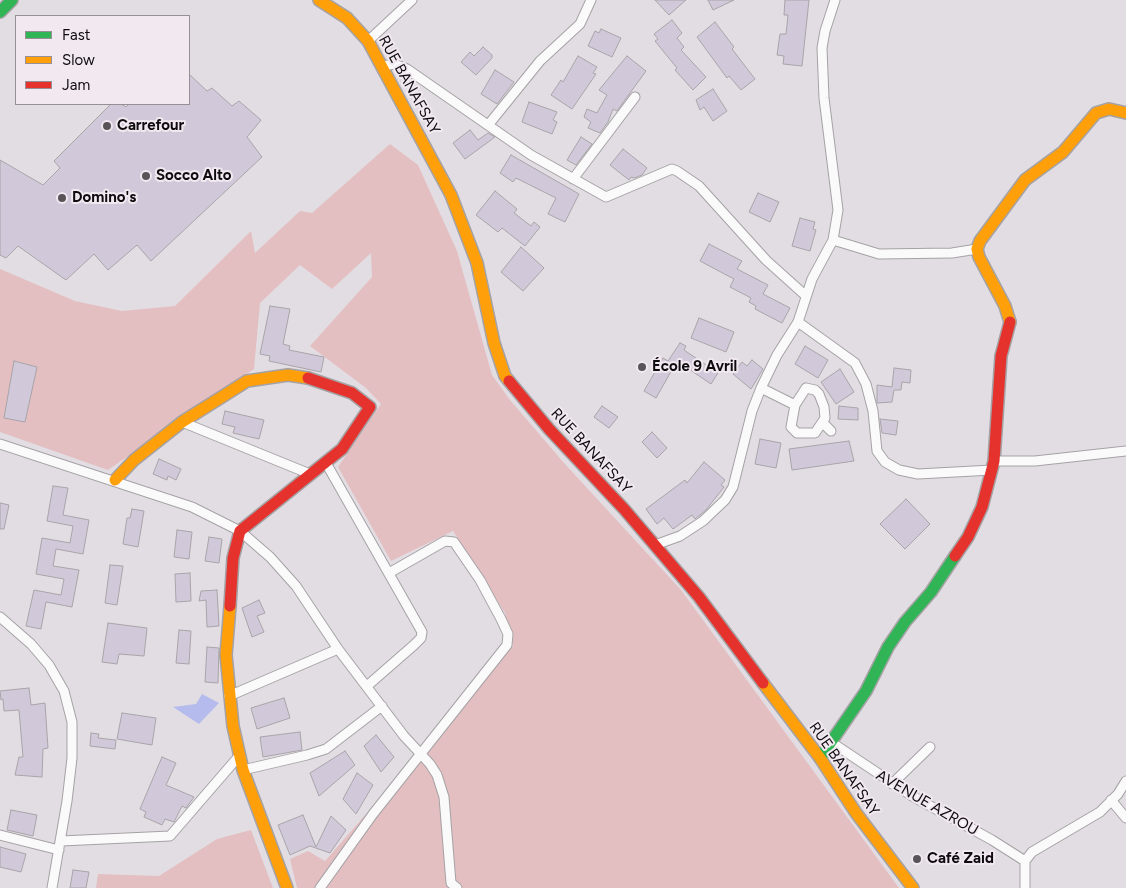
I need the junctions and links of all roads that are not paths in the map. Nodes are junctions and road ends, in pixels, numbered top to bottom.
1 (12, 0) edge
2 (320, 0) edge
3 (412, 0) edge
4 (591, 0) edge
5 (835, 0) edge
6 (0, 12) edge
7 (368, 41) junction
8 (383, 66) junction
9 (635, 97) dead end
10 (1126, 113) edge
11 (489, 124) junction
12 (574, 179) junction
13 (833, 240) junction
14 (976, 249) junction
15 (806, 296) junction
16 (798, 322) junction
17 (761, 388) junction
18 (795, 404) junction
19 (182, 422) junction
20 (823, 423) junction
21 (831, 431) dead end
22 (0, 444) edge
23 (1126, 451) edge
24 (326, 463) junction
25 (993, 465) junction
26 (310, 474) junction
27 (114, 480) junction
28 (240, 531) junction
29 (655, 545) junction
30 (389, 573) junction
31 (0, 618) edge
32 (338, 649) junction
33 (367, 686) junction
34 (229, 696) junction
35 (382, 706) junction
36 (831, 742) junction
37 (930, 747) dead end
38 (421, 755) junction
39 (239, 756) junction
40 (820, 758) junction
41 (243, 770) junction
42 (1126, 781) edge
43 (892, 784) junction
44 (1111, 800) junction
45 (1126, 818) edge
46 (0, 835) edge
47 (60, 845) junction
48 (1025, 861) junction
49 (52, 888) edge
50 (287, 888) edge
51 (320, 888) edge
52 (456, 888) edge
53 (912, 888) edge
54 (1025, 888) edge

1 - 6 street
2 - 7 street, RUE BANAFSAY
3 - 7 street
4 - 11 street
5 - 13 street
7 - 8 street, RUE BANAFSAY
8 - 11 street
8 - 29 street, RUE BANAFSAY
9 - 12 street
10 - 14 street
11 - 12 street
12 - 15 street
13 - 14 street
13 - 15 street
14 - 25 street
15 - 16 street
16 - 17 street
16 - 25 street
17 - 18 street
17 - 29 street
18 - 20 street
18 - 20 street
19 - 24 street
19 - 26 street
19 - 27 street
20 - 21 street
22 - 27 street
23 - 25 street
24 - 26 street
24 - 30 street
25 - 36 street
26 - 28 street
27 - 28 street
28 - 32 street
28 - 34 street
29 - 40 street, RUE BANAFSAY
30 - 33 street
30 - 38 street
31 - 47 street
32 - 33 street
32 - 34 street
33 - 35 street
34 - 39 street
35 - 38 street
35 - 41 street
36 - 40 street
36 - 43 street, AVENUE AZROU
37 - 43 street
38 - 51 street
38 - 52 street
39 - 41 street
39 - 47 street
40 - 53 street, RUE BANAFSAY
41 - 50 street
42 - 44 street
43 - 48 street, AVENUE AZROU
44 - 45 street
44 - 48 street
46 - 47 street
47 - 49 street
48 - 54 street

